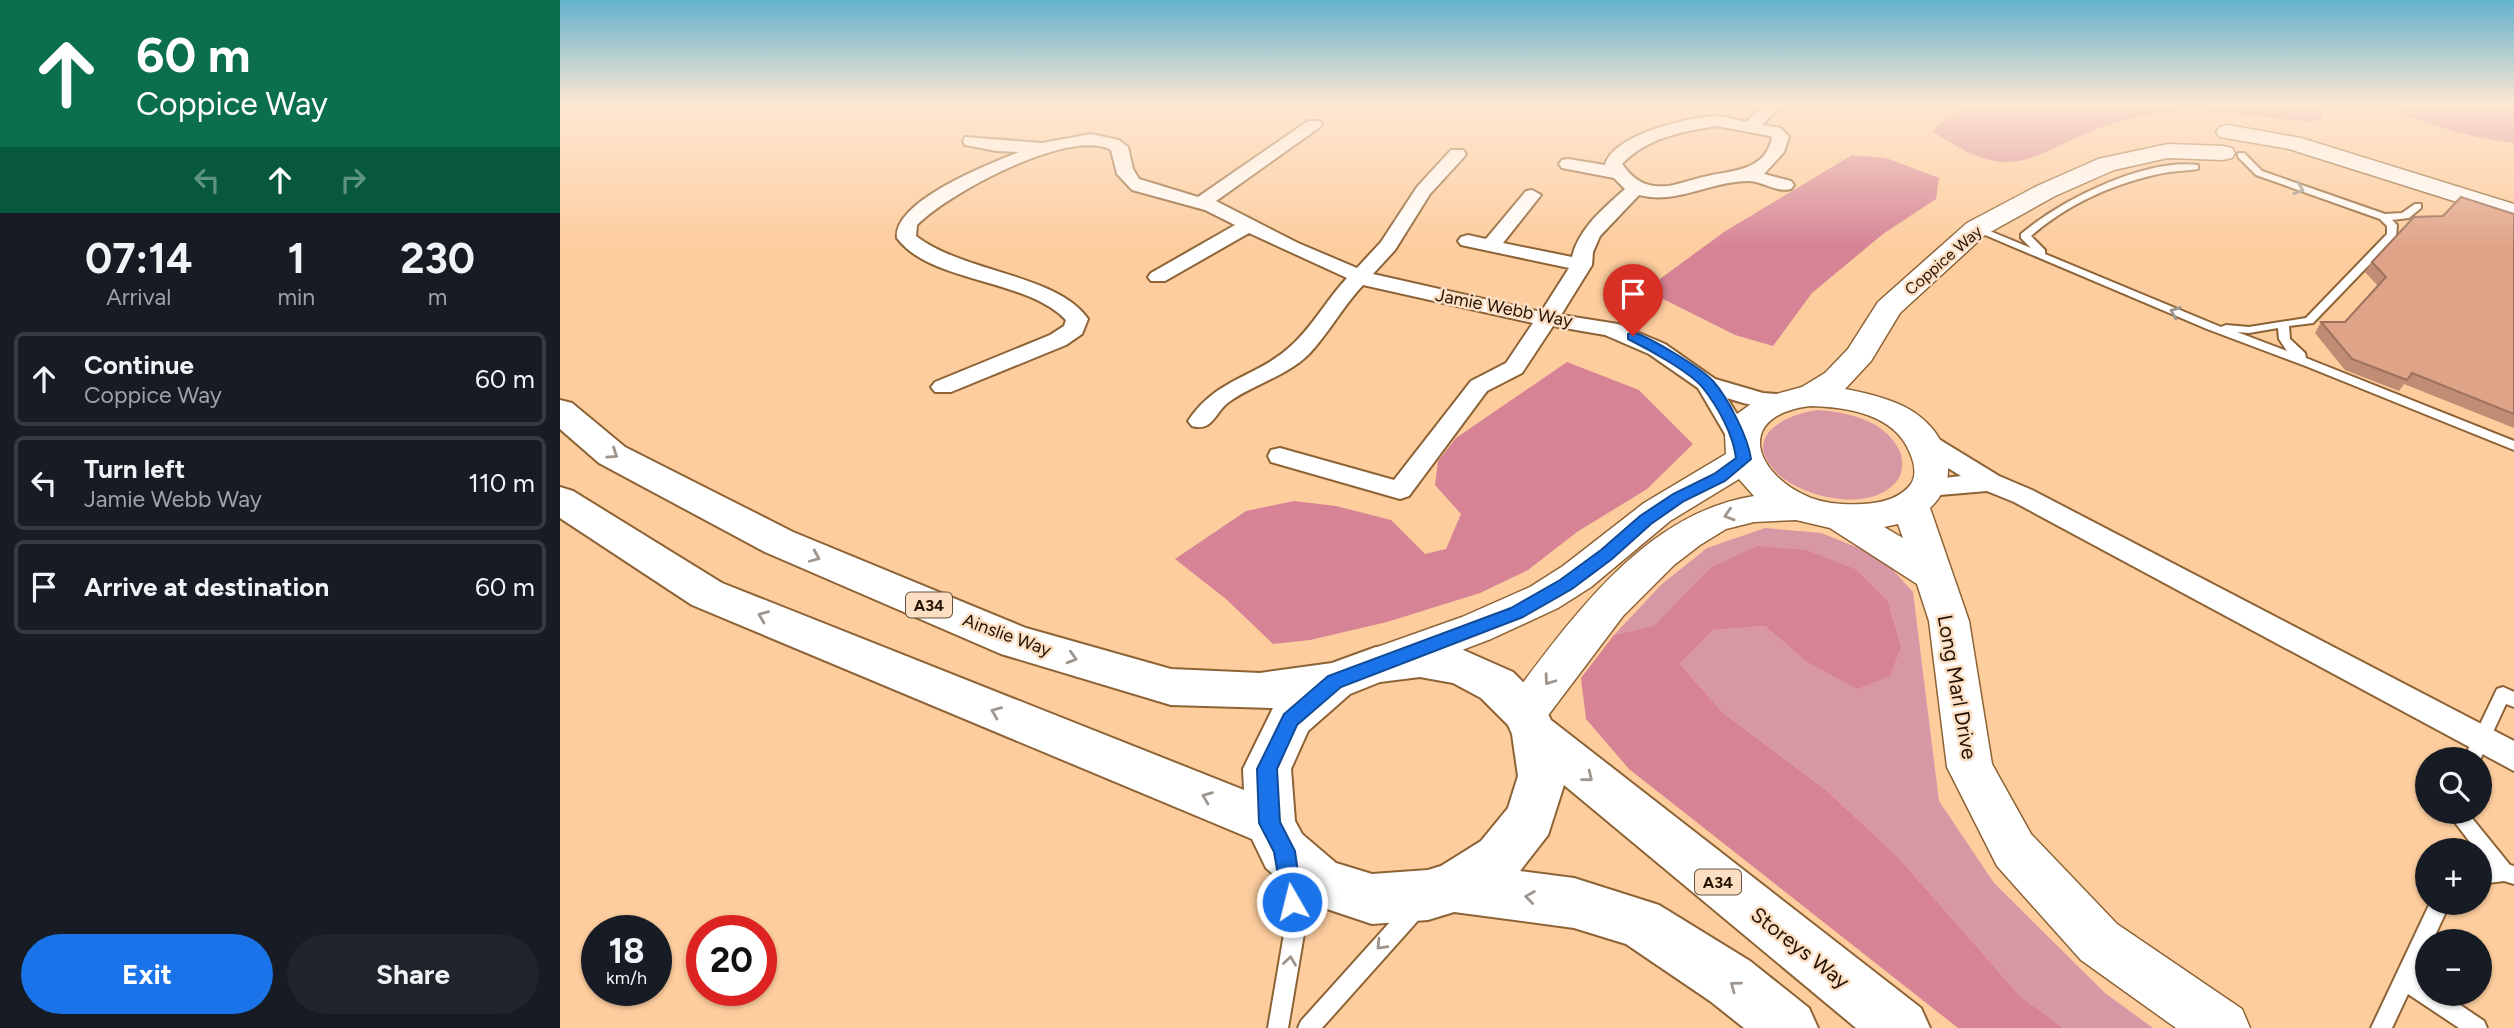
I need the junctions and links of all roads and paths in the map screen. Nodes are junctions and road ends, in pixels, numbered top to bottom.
1 (1038, 152) edge
2 (1120, 152) edge
3 (1273, 152) edge
4 (1626, 152) edge
5 (1775, 152) edge
6 (2163, 152) edge
7 (2240, 152) edge
8 (2318, 152) edge
9 (1457, 154) dead end
10 (1568, 164) dead end
11 (2195, 167) dead end
12 (1618, 173) junction
13 (1752, 176) junction
14 (1785, 185) dead end
15 (1636, 188) junction
16 (1532, 195) dead end
17 (1201, 202) junction
18 (2418, 206) dead end
19 (2514, 212) edge
20 (2384, 217) junction
21 (1247, 226) junction
22 (1976, 229) junction
23 (1468, 241) dead end
24 (1490, 246) junction
25 (2050, 259) junction
26 (1582, 265) junction
27 (1158, 277) dead end
28 (1366, 279) junction
29 (1548, 317) junction
30 (2284, 323) junction
31 (2211, 327) junction
32 (1860, 354) junction
33 (2308, 362) junction
34 (1707, 384) junction
35 (943, 387) dead end
36 (1797, 398) junction
37 (1881, 409) junction
38 (560, 411) edge
39 (1200, 421) dead end
40 (1923, 441) junction
41 (2514, 446) edge
42 (1742, 450) junction
43 (1280, 456) dead end
44 (1990, 482) junction
45 (1919, 496) junction
46 (560, 500) edge
47 (1797, 507) junction
48 (1840, 517) junction
49 (1932, 575) junction
50 (1355, 673) junction
51 (2509, 697) edge
52 (1530, 724) junction
53 (2471, 747) edge
54 (2478, 747) edge
55 (2492, 753) edge
56 (2514, 757) edge
57 (2466, 824) edge
58 (1277, 837) junction
59 (2509, 873) edge
60 (1441, 891) junction
61 (2434, 915) edge
62 (2403, 979) junction
63 (1278, 1028) edge
64 (1308, 1028) edge
65 (1789, 1028) edge
66 (1901, 1028) edge
67 (2223, 1028) edge
68 (2381, 1028) edge
69 (2477, 1028) edge

1 - 35 street
2 - 17 street
3 - 17 street
4 - 12 street
5 - 13 street
6 - 22 street, Coppice Way
7 -> 20 lane
8 - 19 street, Coppice Way
9 - 28 street
10 - 12 street
11 - 25 lane
12 - 15 street
13 - 14 street
13 - 15 street
15 - 26 street
16 - 24 street
17 - 21 street
18 - 20 lane
20 - 30 lane
21 - 27 street
21 - 28 street
22 - 25 lane
22 - 32 street, Coppice Way
23 - 24 street
24 - 26 street
31 -> 25 lane
26 - 29 street
28 - 29 street, Jamie Webb Way
28 - 39 street
29 - 34 street, Jamie Webb Way
29 - 43 street
30 - 31 lane
30 - 33 lane
31 - 33 lane
32 - 36 street, Coppice Way
32 - 37 street
33 - 41 lane
34 - 36 street, Jamie Webb Way
34 - 42 street, Jamie Webb Way
36 - 37 street
36 - 42 street
37 - 40 street
38 -> 50 highway, Ainslie Way / A34
40 - 44 street
40 - 45 street
42 - 47 street
42 - 50 street
44 - 45 street
44 - 53 street
45 - 48 street
45 - 49 street, Long Marl Drive
58 -> 46 highway
47 - 48 street
47 -> 52 street
48 - 49 street
49 - 67 street, Long Marl Drive
50 - 52 highway, A34
50 - 58 highway
51 - 54 lane
52 - 60 highway
52 -> 66 highway, Storeys Way / A34
55 - 56 street
57 - 59 lane
58 - 60 highway
63 -> 58 lane
60 -> 64 lane
65 -> 60 highway
61 - 62 lane
62 - 68 lane
62 - 69 lane

